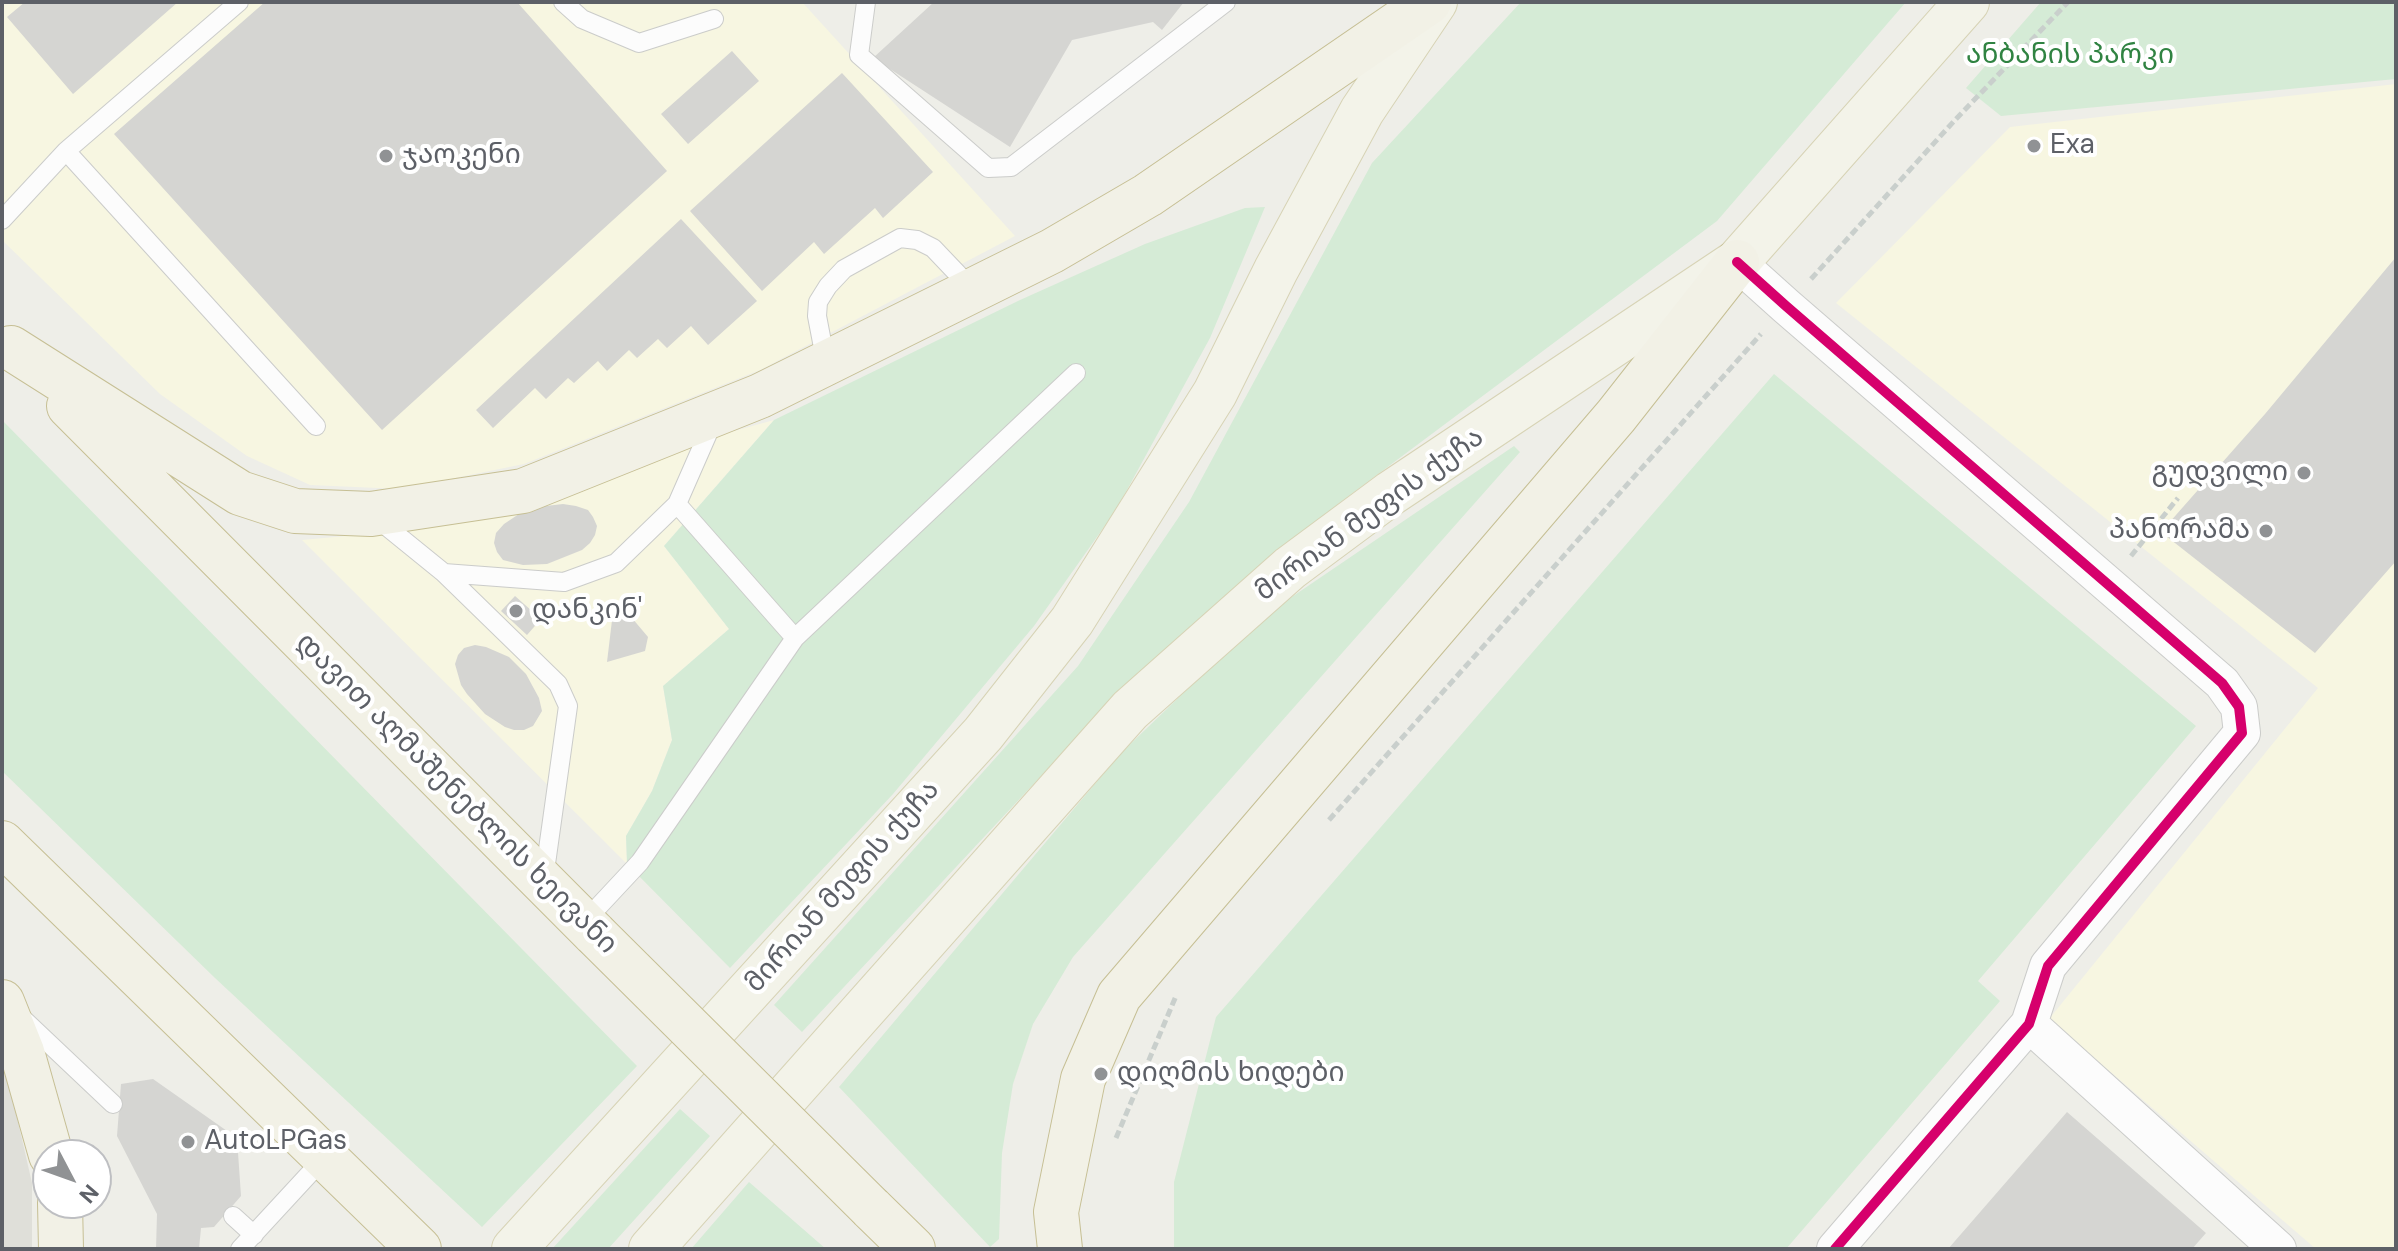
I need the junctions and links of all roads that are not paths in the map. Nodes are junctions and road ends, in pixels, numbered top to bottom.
1 (239, 2) edge
2 (563, 2) edge
3 (866, 2) edge
4 (1226, 2) edge
5 (1429, 2) edge
6 (1435, 2) edge
7 (1967, 2) edge
8 (714, 19) dead end
9 (66, 151) junction
10 (2, 220) edge
11 (1737, 262) junction
12 (973, 290) junction
13 (7, 343) edge
14 (826, 363) junction
15 (1076, 373) dead end
16 (717, 413) junction
17 (316, 426) dead end
18 (677, 504) junction
19 (371, 514) junction
20 (444, 573) junction
21 (795, 638) junction
22 (2, 843) edge
23 (544, 881) junction
24 (589, 928) junction
25 (2, 1000) edge
26 (2029, 1024) junction
27 (113, 1104) dead end
28 (46, 1139) edge
29 (325, 1157) junction
30 (233, 1216) dead end
31 (60, 1219) edge
32 (247, 1242) edge
33 (61, 1249) edge
34 (419, 1249) edge
35 (514, 1249) edge
36 (651, 1249) edge
37 (913, 1249) edge
38 (1060, 1249) edge
39 (1835, 1249) edge
40 (2278, 1249) edge

1 - 9 lane
2 - 8 lane
3 - 4 lane
5 - 12 highway
6 - 35 main road, მირიან მეფის ქუჩა
7 - 11 main road, მირიან მეფის ქუჩა
9 - 10 lane
9 - 17 lane
11 - 26 street
11 - 36 main road, მირიან მეფის ქუჩა
11 - 38 highway
12 - 14 highway
12 - 14 lane
13 - 19 highway
13 - 23 highway, დავით აღმაშენებლის ხეივანი
14 - 16 highway
15 - 21 lane
16 - 18 lane
16 - 19 highway
18 - 20 lane
18 - 21 lane
19 - 20 lane
20 - 23 lane
21 - 24 lane
22 - 29 highway
23 - 24 highway, დავით აღმაშენებლის ხეივანი
24 - 37 highway, დავით აღმაშენებლის ხეივანი, bridge
25 - 27 lane
25 - 28 highway
26 - 39 street
26 - 40 street
29 - 32 lane
29 - 34 highway
30 - 32 lane
31 - 33 highway

